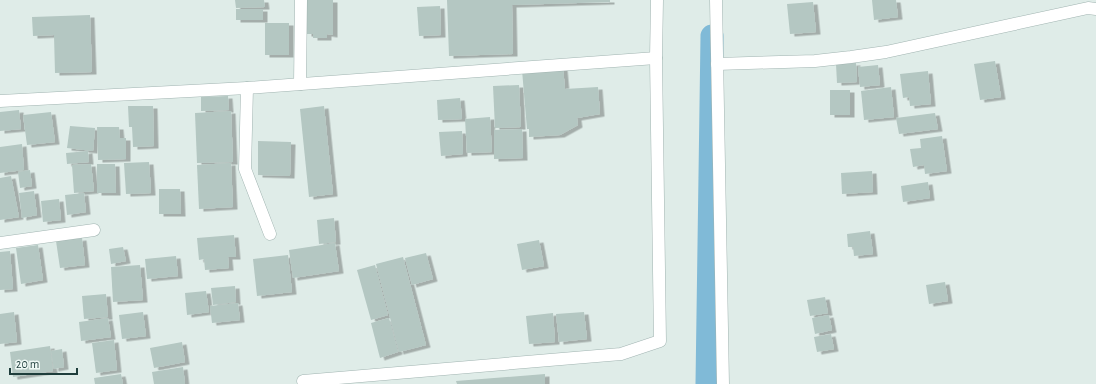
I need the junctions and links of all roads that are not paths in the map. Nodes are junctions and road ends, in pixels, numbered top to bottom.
1 (301, 0) edge
2 (657, 0) edge
3 (716, 0) edge
4 (1096, 9) edge
5 (656, 58) junction
6 (717, 64) junction
7 (300, 84) junction
8 (247, 88) junction
9 (0, 101) edge
10 (94, 230) dead end
11 (270, 234) dead end
12 (0, 243) edge
13 (303, 381) dead end
14 (723, 384) edge

1 - 7 street
2 - 5 street
3 - 6 street
4 - 6 street
5 - 7 street
5 - 13 street
6 - 14 street
7 - 8 street
8 - 9 street
8 - 11 street
10 - 12 street

